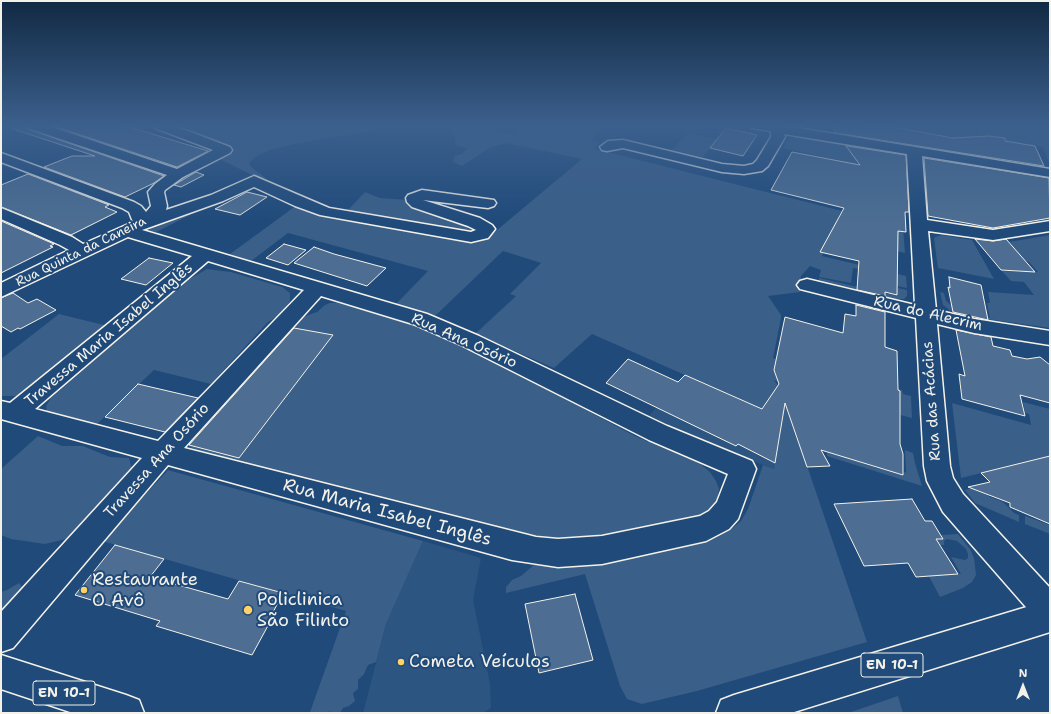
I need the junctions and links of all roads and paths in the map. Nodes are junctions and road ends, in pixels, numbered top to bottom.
1 (4, 158) edge
2 (132, 158) edge
3 (209, 158) edge
4 (682, 158) edge
5 (766, 158) edge
6 (915, 158) edge
7 (959, 158) edge
8 (1050, 173) edge
9 (178, 174) junction
10 (488, 203) dead end
11 (1, 213) edge
12 (919, 224) junction
13 (1050, 226) edge
14 (134, 228) junction
15 (82, 251) junction
16 (205, 256) junction
17 (808, 285) dead end
18 (316, 289) junction
19 (1, 291) edge
20 (926, 314) junction
21 (1050, 338) edge
22 (7, 412) edge
23 (163, 453) junction
24 (743, 469) joint
25 (1050, 612) edge
26 (1050, 616) edge
27 (1, 636) edge
28 (1, 672) edge
29 (126, 713) edge
30 (734, 713) edge

1 - 14 street
2 - 9 street
3 - 9 street
4 - 5 street
6 - 12 street, Rua das Acácias
7 - 8 street
9 - 14 street, Rua Quinta da Caneira
10 - 14 street
11 - 15 street
12 - 13 street
12 - 20 street, Rua das Acácias
14 - 15 street, Rua Quinta da Caneira
14 - 16 street, Rua Ana Osório
15 - 19 street, Rua Quinta da Caneira
16 - 18 street, Rua Ana Osório
16 - 22 street, Travessa Maria Isabel Inglês
17 - 20 street, Rua do Alecrim
18 - 23 street, Travessa Ana Osório
18 - 24 street, Rua Ana Osório
20 - 21 street, Rua do Alecrim
20 - 25 street, Rua das Acácias
22 - 23 street, Rua Maria Isabel Inglês
23 - 24 street, Rua Maria Isabel Inglês
23 - 27 street, Travessa Ana Osório
26 - 30 street, EN 10-1
28 - 29 street, EN 10-1

